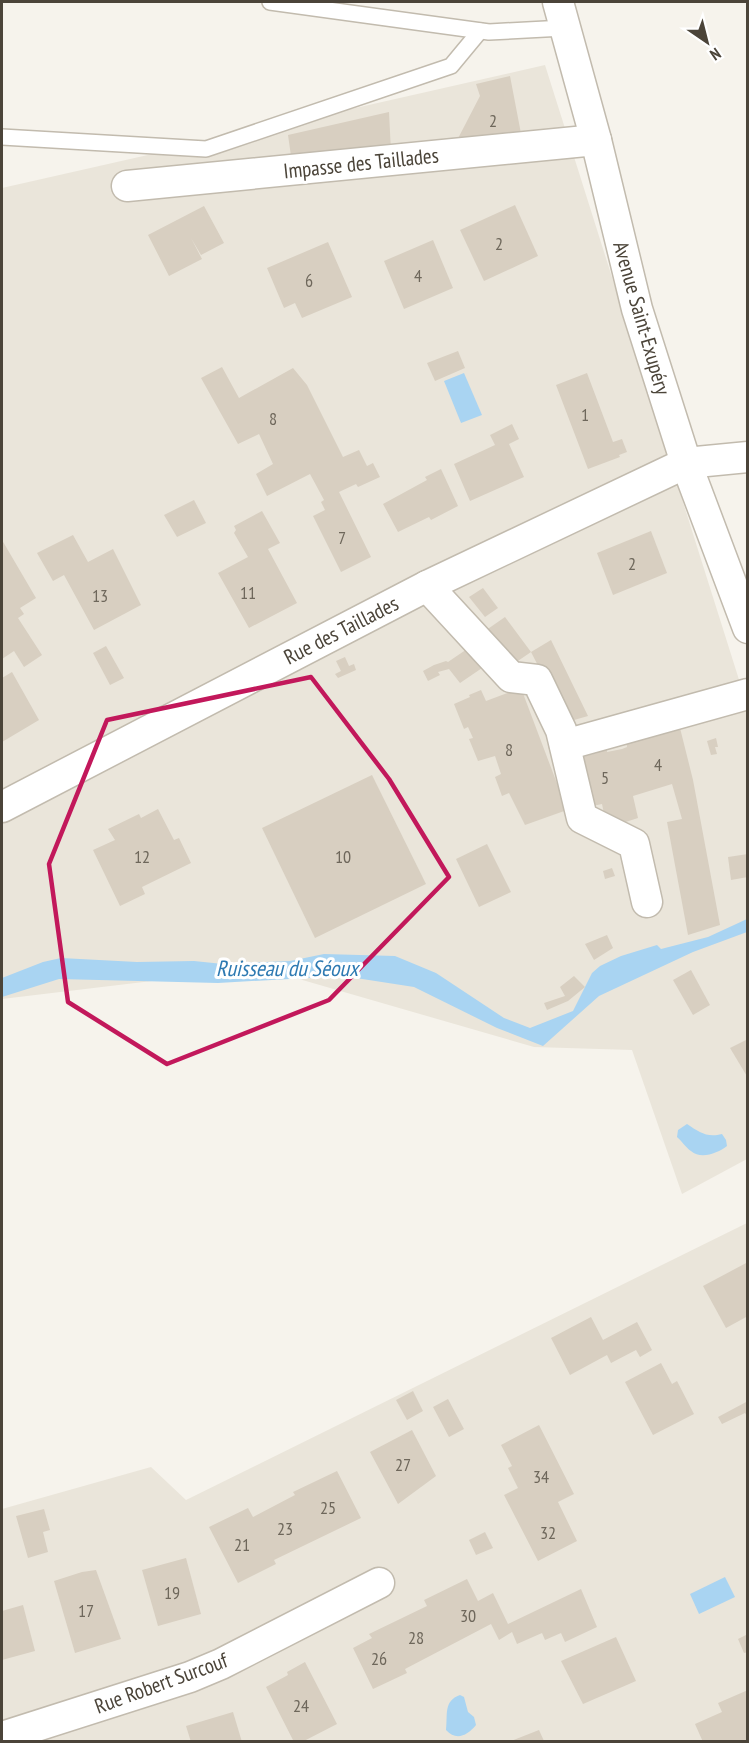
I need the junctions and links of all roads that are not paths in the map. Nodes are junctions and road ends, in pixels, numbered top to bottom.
1 (270, 2) edge
2 (561, 15) edge
3 (480, 31) junction
4 (2, 136) edge
5 (596, 140) junction
6 (127, 186) dead end
7 (747, 457) edge
8 (686, 463) junction
9 (428, 586) junction
10 (747, 628) edge
11 (747, 694) edge
12 (565, 745) junction
13 (2, 807) edge
14 (646, 902) dead end
15 (379, 1583) dead end
16 (2, 1737) edge

1 - 3 lane
2 - 3 lane
2 - 5 street, Avenue Saint-Exupéry
3 - 4 lane
5 - 6 street, Impasse des Taillades
5 - 8 street, Avenue Saint-Exupéry
7 - 8 street, Rue des Taillades
8 - 9 street, Rue des Taillades
8 - 10 street, Avenue Saint-Exupéry
9 - 12 street
9 - 13 street, Rue des Taillades
11 - 12 street
12 - 14 street
15 - 16 street, Rue Robert Surcouf

